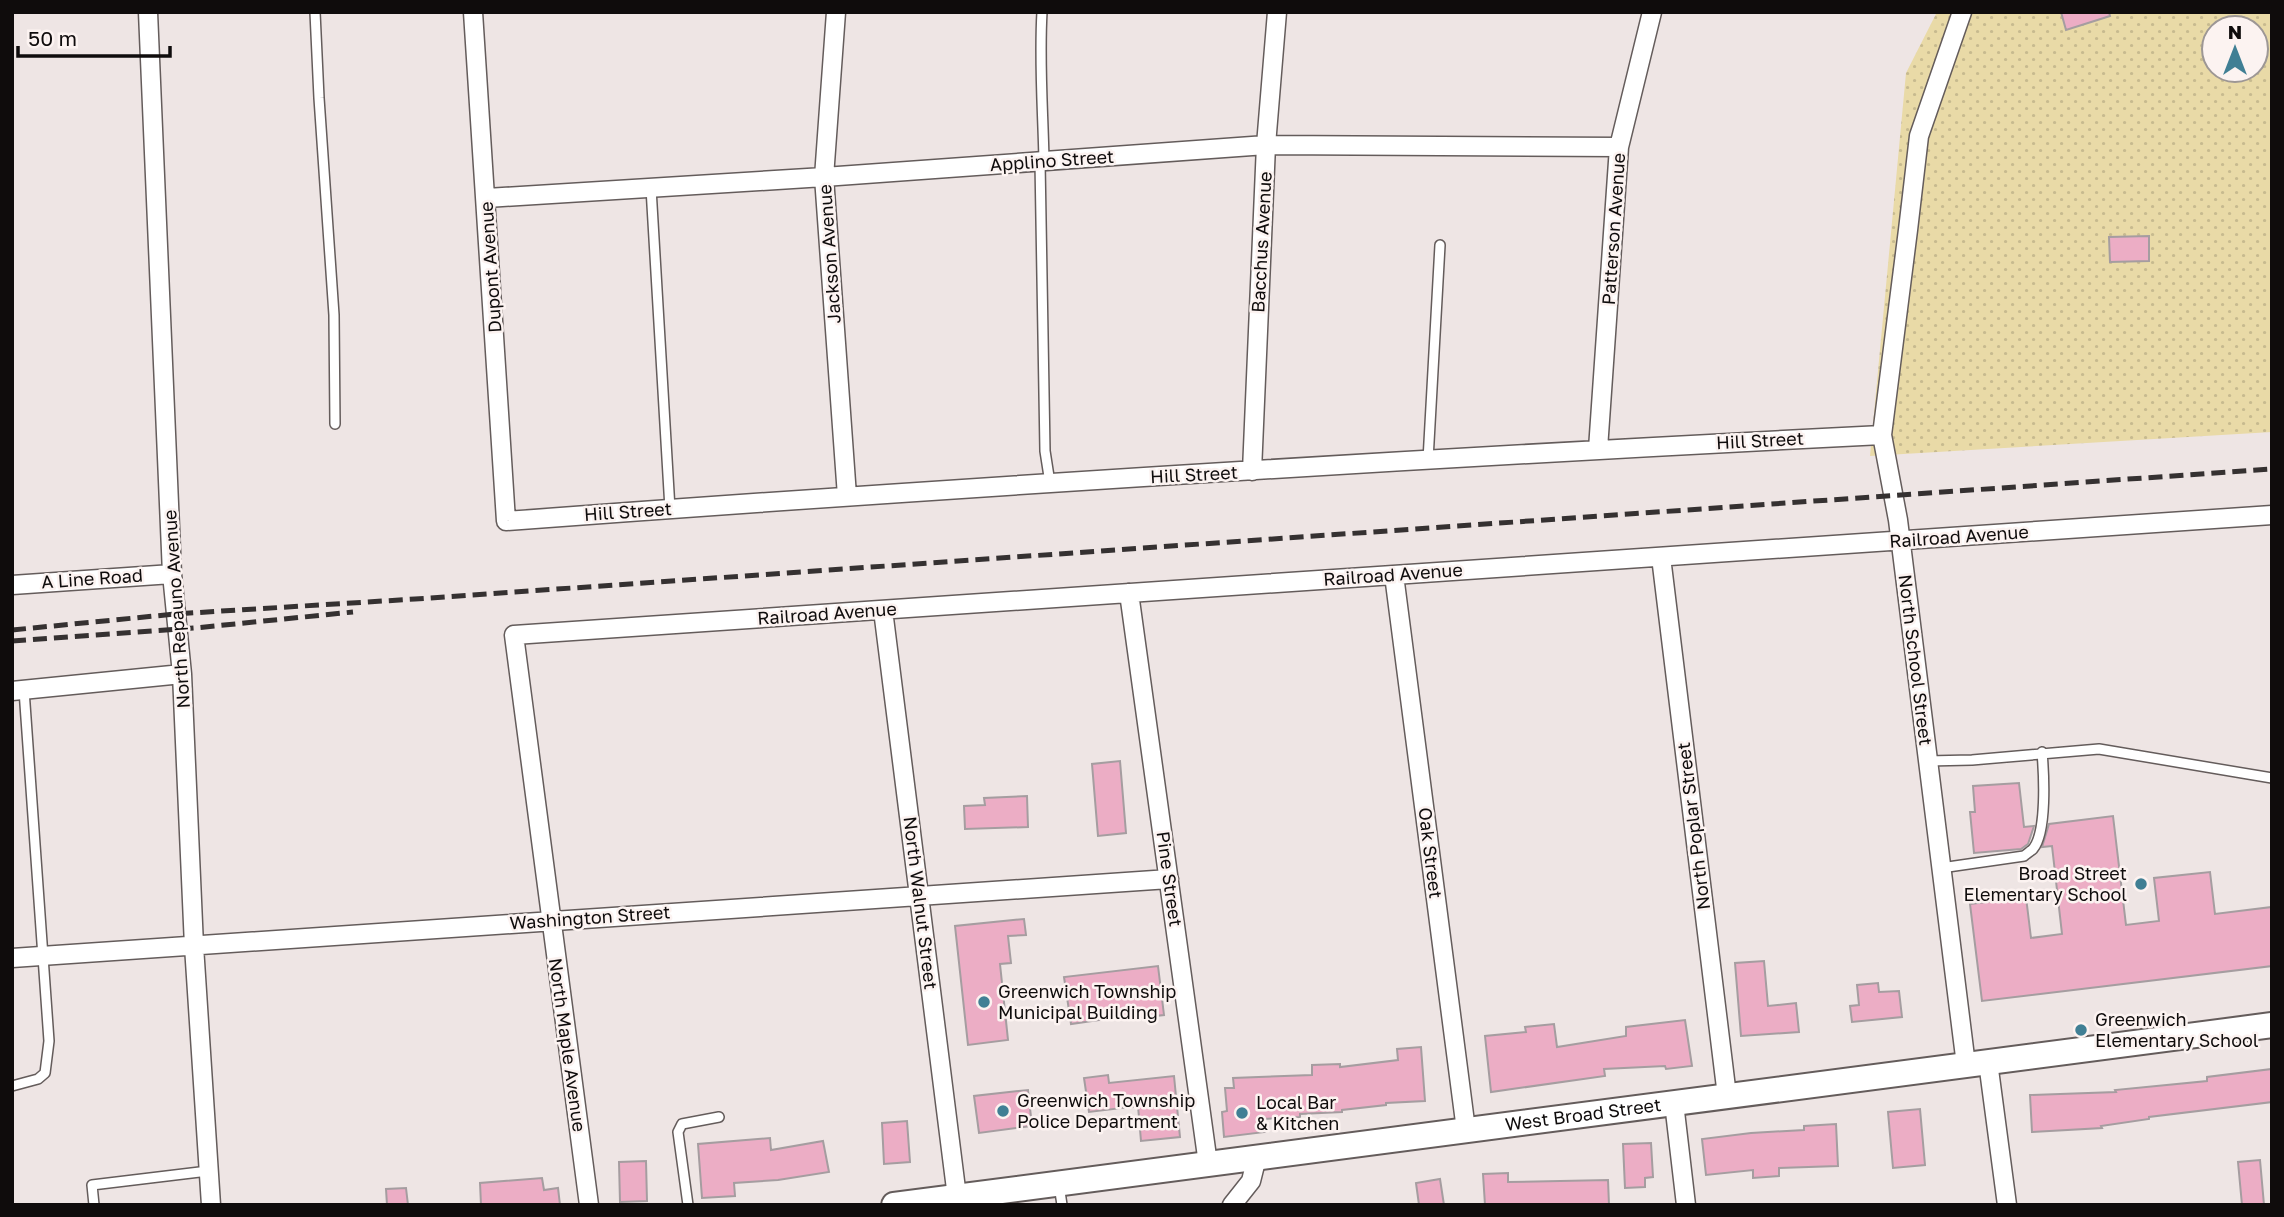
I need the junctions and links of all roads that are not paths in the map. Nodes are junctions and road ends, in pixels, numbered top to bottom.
1 (148, 12) edge
2 (315, 12) edge
3 (473, 12) edge
4 (836, 12) edge
5 (1042, 12) edge
6 (1277, 12) edge
7 (1652, 12) edge
8 (1962, 12) edge
9 (1266, 145) junction
10 (1619, 147) junction
11 (1042, 162) junction
12 (824, 177) junction
13 (651, 188) junction
14 (486, 198) junction
15 (1440, 244) dead end
16 (335, 424) dead end
17 (1882, 435) junction
18 (1598, 449) junction
19 (1428, 460) junction
20 (1252, 471) junction
21 (1050, 483) junction
22 (847, 496) junction
23 (670, 509) junction
24 (2272, 515) edge
25 (506, 521) joint
26 (1900, 541) junction
27 (1661, 557) junction
28 (172, 573) junction
29 (1394, 575) junction
30 (12, 585) edge
31 (1129, 593) junction
32 (883, 610) junction
33 (514, 635) joint
34 (182, 674) junction
35 (18, 690) edge
36 (2042, 752) junction
37 (1927, 761) junction
38 (2272, 778) edge
39 (1941, 867) junction
40 (1169, 879) junction
41 (919, 896) junction
42 (550, 921) junction
43 (194, 946) junction
44 (43, 956) junction
45 (12, 958) edge
46 (2272, 1025) edge
47 (1977, 1063) junction
48 (12, 1086) edge
49 (1727, 1096) junction
50 (1674, 1103) junction
51 (719, 1117) dead end
52 (1466, 1130) junction
53 (1257, 1157) junction
54 (1208, 1164) junction
55 (208, 1171) junction
56 (1060, 1194) edge
57 (958, 1201) edge
58 (94, 1205) edge
59 (211, 1205) edge
60 (589, 1205) edge
61 (688, 1205) edge
62 (894, 1205) edge
63 (1232, 1205) edge
64 (1686, 1205) edge
65 (2007, 1205) edge

1 - 28 street, North Repauno Avenue
2 - 16 lane
3 - 14 street, Dupont Avenue
4 - 12 street, Jackson Avenue
5 - 11 lane
6 - 9 street, Bacchus Avenue
7 - 10 street, Patterson Avenue
8 - 17 street, North School Street
9 - 10 street, Applino Street
9 - 11 street, Applino Street
9 - 20 street, Bacchus Avenue
10 - 18 street, Patterson Avenue
11 - 12 street, Applino Street
11 - 21 lane
12 - 13 street, Applino Street
12 - 22 street, Jackson Avenue
13 - 14 street, Applino Street
13 - 23 lane
14 - 25 street, Dupont Avenue
15 - 19 lane
17 - 18 street, Hill Street
17 - 26 street, North School Street
18 - 19 street, Hill Street
19 - 20 street, Hill Street
20 - 21 street, Hill Street
21 - 22 street, Hill Street
22 - 23 street, Hill Street
23 - 25 street, Hill Street
24 - 26 street, Railroad Avenue
26 - 27 street, Railroad Avenue
26 - 37 street, North School Street
27 - 29 street, Railroad Avenue
27 - 49 street, North Poplar Street
28 - 30 street, A Line Road
28 - 34 street, North Repauno Avenue
29 - 31 street, Railroad Avenue
29 - 52 street, Oak Street
31 - 32 street, Railroad Avenue
31 - 40 street, Pine Street
32 - 33 street, Railroad Avenue
32 - 41 street, North Walnut Street
33 - 42 street, North Maple Avenue
34 - 35 street
34 - 43 street, North Repauno Avenue
35 - 44 lane
36 - 37 lane
36 - 38 lane
36 - 39 lane
37 - 39 street, North School Street
39 - 47 street, North School Street
40 - 41 street, Washington Street
40 - 54 street, Pine Street
41 - 42 street, Washington Street
41 - 57 street, North Walnut Street
42 - 43 street, Washington Street
42 - 60 street, North Maple Avenue
43 - 44 street, Washington Street
43 - 55 street, North Repauno Avenue
44 - 45 street, Washington Street
44 - 48 lane
46 - 47 main road, West Broad Street
47 - 49 main road, West Broad Street
47 - 65 street, North School Street
49 - 50 main road, West Broad Street
50 - 52 main road, West Broad Street
50 - 64 street
51 - 61 lane
52 - 53 main road, West Broad Street
53 - 54 main road, West Broad Street
53 - 63 street
54 - 56 main road, West Broad Street
55 - 58 lane
55 - 59 street, North Repauno Avenue
56 - 57 main road, West Broad Street
57 - 62 main road, West Broad Street

